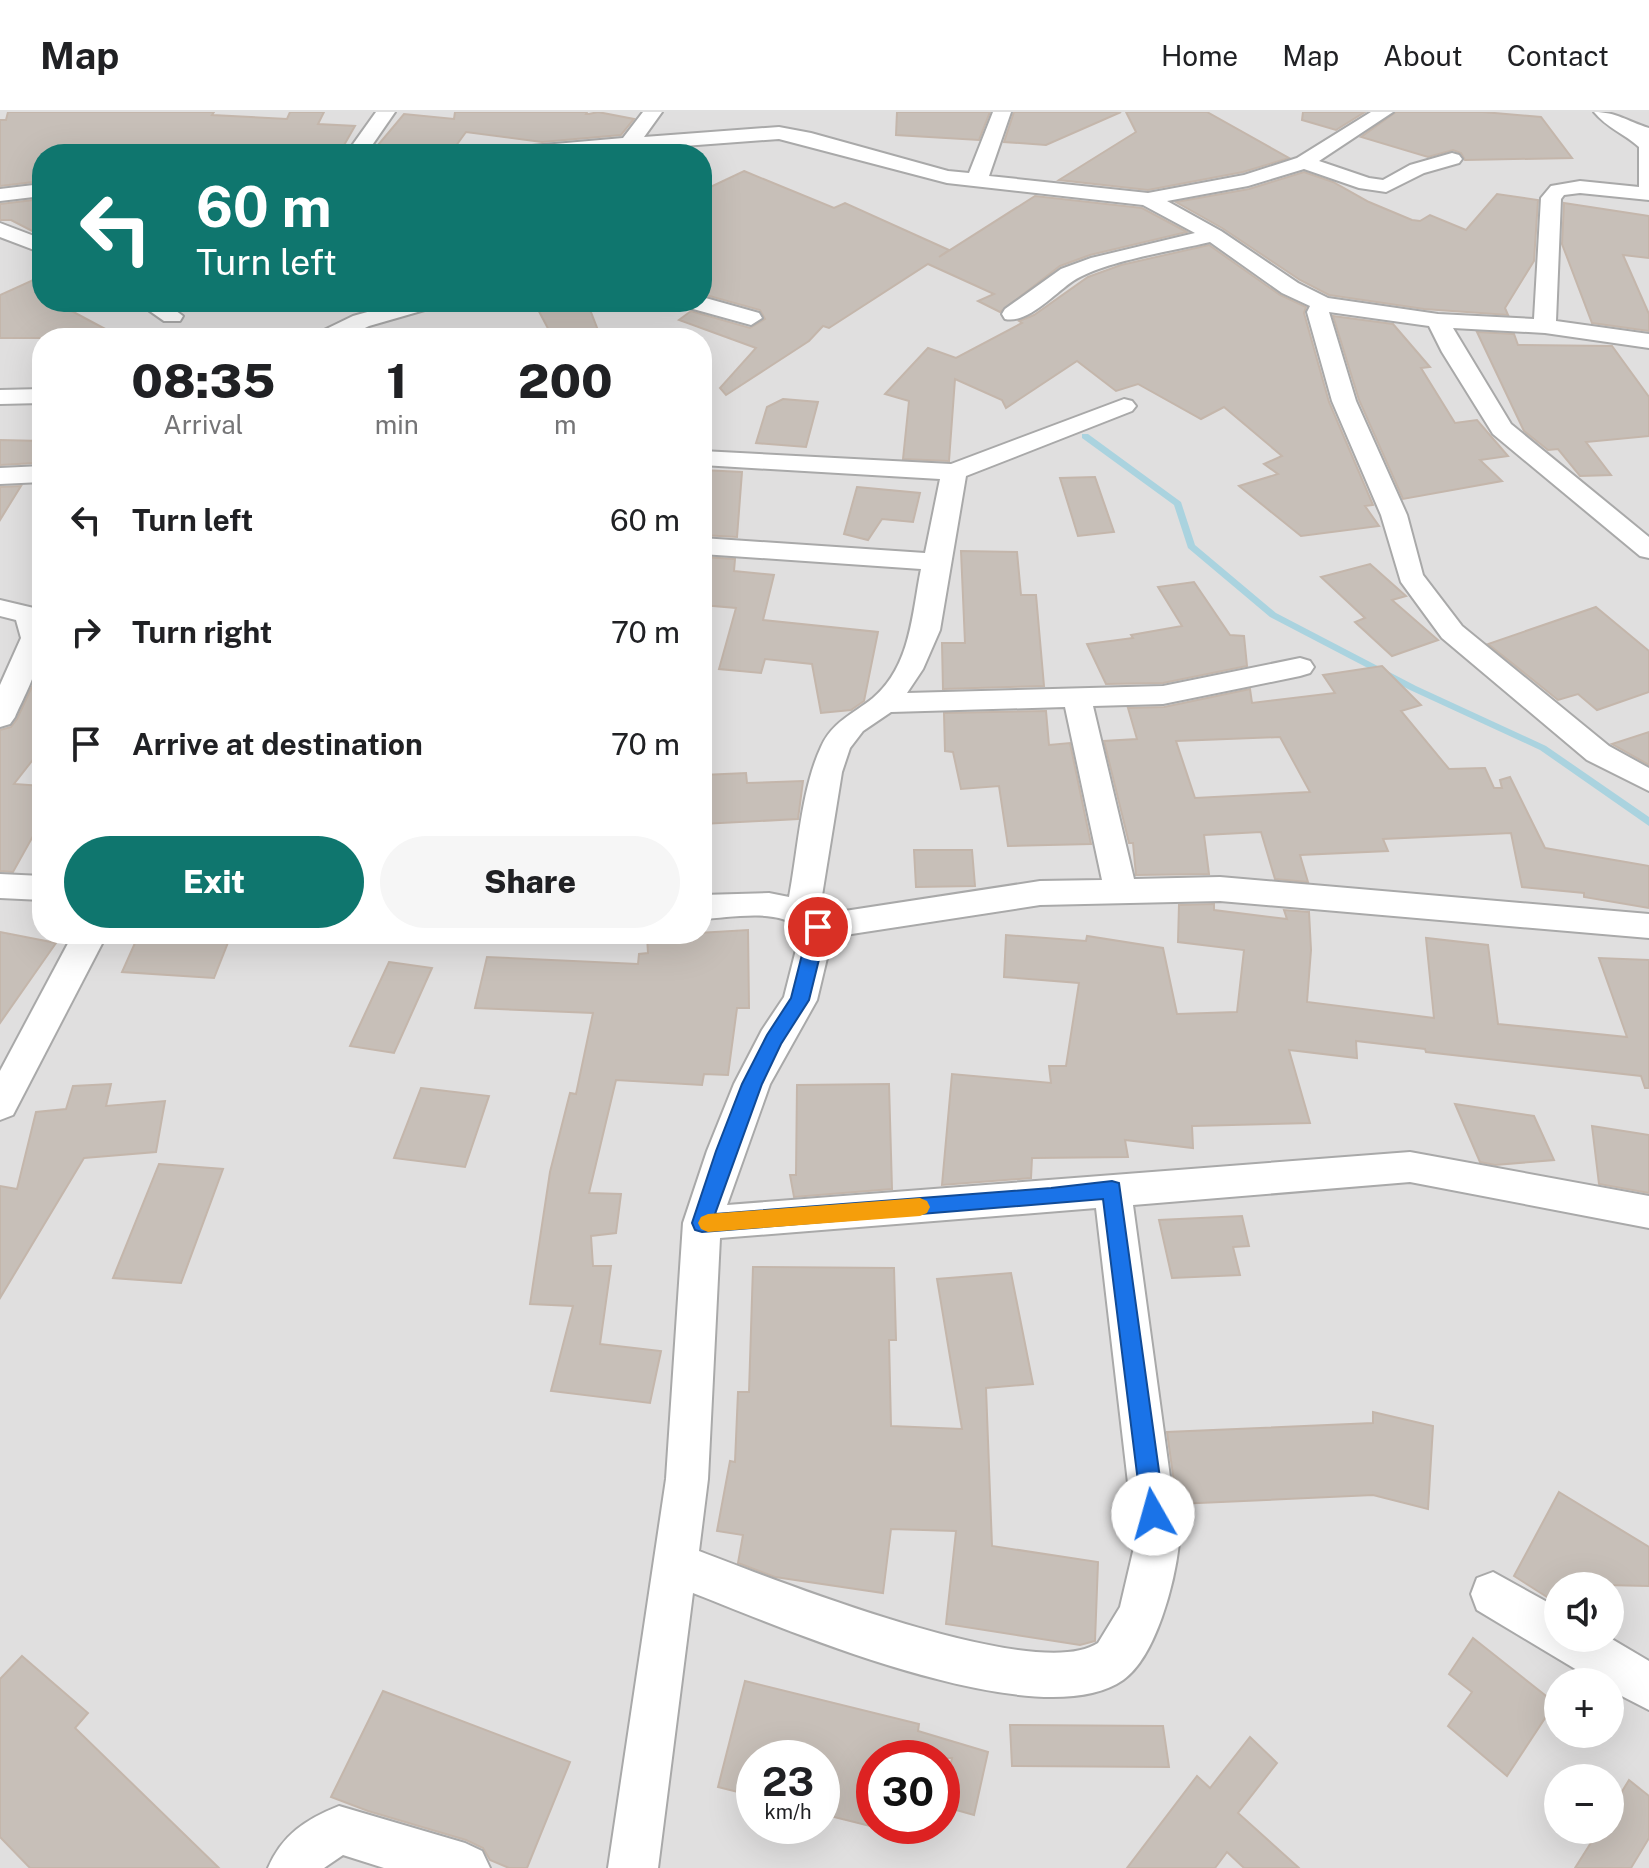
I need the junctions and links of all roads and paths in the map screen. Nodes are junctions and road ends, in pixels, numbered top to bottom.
1 (386, 112) edge
2 (653, 112) edge
3 (1002, 112) edge
4 (1384, 112) edge
5 (1603, 112) edge
6 (1642, 133) edge
7 (363, 144) edge
8 (629, 144) edge
9 (641, 144) edge
10 (1452, 159) dead end
11 (1304, 162) junction
12 (977, 180) junction
13 (32, 191) edge
14 (1649, 193) edge
15 (0, 195) edge
16 (1148, 199) junction
17 (0, 229) edge
18 (1214, 235) junction
19 (32, 243) edge
20 (1322, 304) junction
21 (712, 307) edge
22 (165, 312) edge
23 (359, 312) edge
24 (1013, 314) dead end
25 (172, 316) dead end
26 (751, 318) dead end
27 (1438, 321) junction
28 (1545, 326) junction
29 (339, 328) edge
30 (1649, 341) edge
31 (32, 396) edge
32 (0, 397) edge
33 (1124, 406) dead end
34 (712, 459) edge
35 (954, 472) junction
36 (32, 474) edge
37 (0, 476) edge
38 (712, 547) edge
39 (1649, 550) edge
40 (936, 562) junction
41 (0, 608) edge
42 (32, 628) edge
43 (32, 645) edge
44 (1300, 667) dead end
45 (1077, 698) junction
46 (885, 703) junction
47 (0, 717) edge
48 (1649, 781) edge
49 (0, 886) edge
50 (32, 888) edge
51 (1120, 890) junction
52 (712, 907) edge
53 (811, 919) junction
54 (1649, 926) edge
55 (85, 944) edge
56 (0, 1105) edge
57 (1112, 1189) junction
58 (1649, 1212) edge
59 (702, 1223) junction
60 (674, 1564) junction
61 (1493, 1594) dead end
62 (1544, 1625) edge
63 (1590, 1652) edge
64 (1649, 1687) edge
65 (293, 1868) edge
66 (465, 1868) edge
67 (633, 1868) edge

1 - 7 street
2 - 8 street
3 - 12 street
4 - 11 street
5 - 6 street
6 - 14 street
9 - 12 street
10 - 11 street
11 - 16 street
12 - 16 street
13 - 15 street
14 - 28 street
16 - 18 street
17 - 19 street
18 - 20 street
18 - 24 street
20 - 27 street
20 - 48 street
21 - 26 street
22 - 25 street
23 - 29 street
27 - 28 street
27 - 39 street
28 - 30 street
31 - 32 street
33 - 35 street
34 - 35 street
35 - 40 street
36 - 37 street
38 - 40 street
40 - 46 street
41 - 42 street
43 - 47 street
44 - 45 street
45 - 46 street
45 - 51 street
46 - 53 street
49 - 50 street
51 - 53 street
51 - 54 street
52 - 53 street
53 - 59 street
55 - 56 street
57 - 58 street
57 - 59 street
57 - 60 street
59 - 60 street
60 - 67 street
61 - 62 street
63 - 64 street
65 - 66 street

